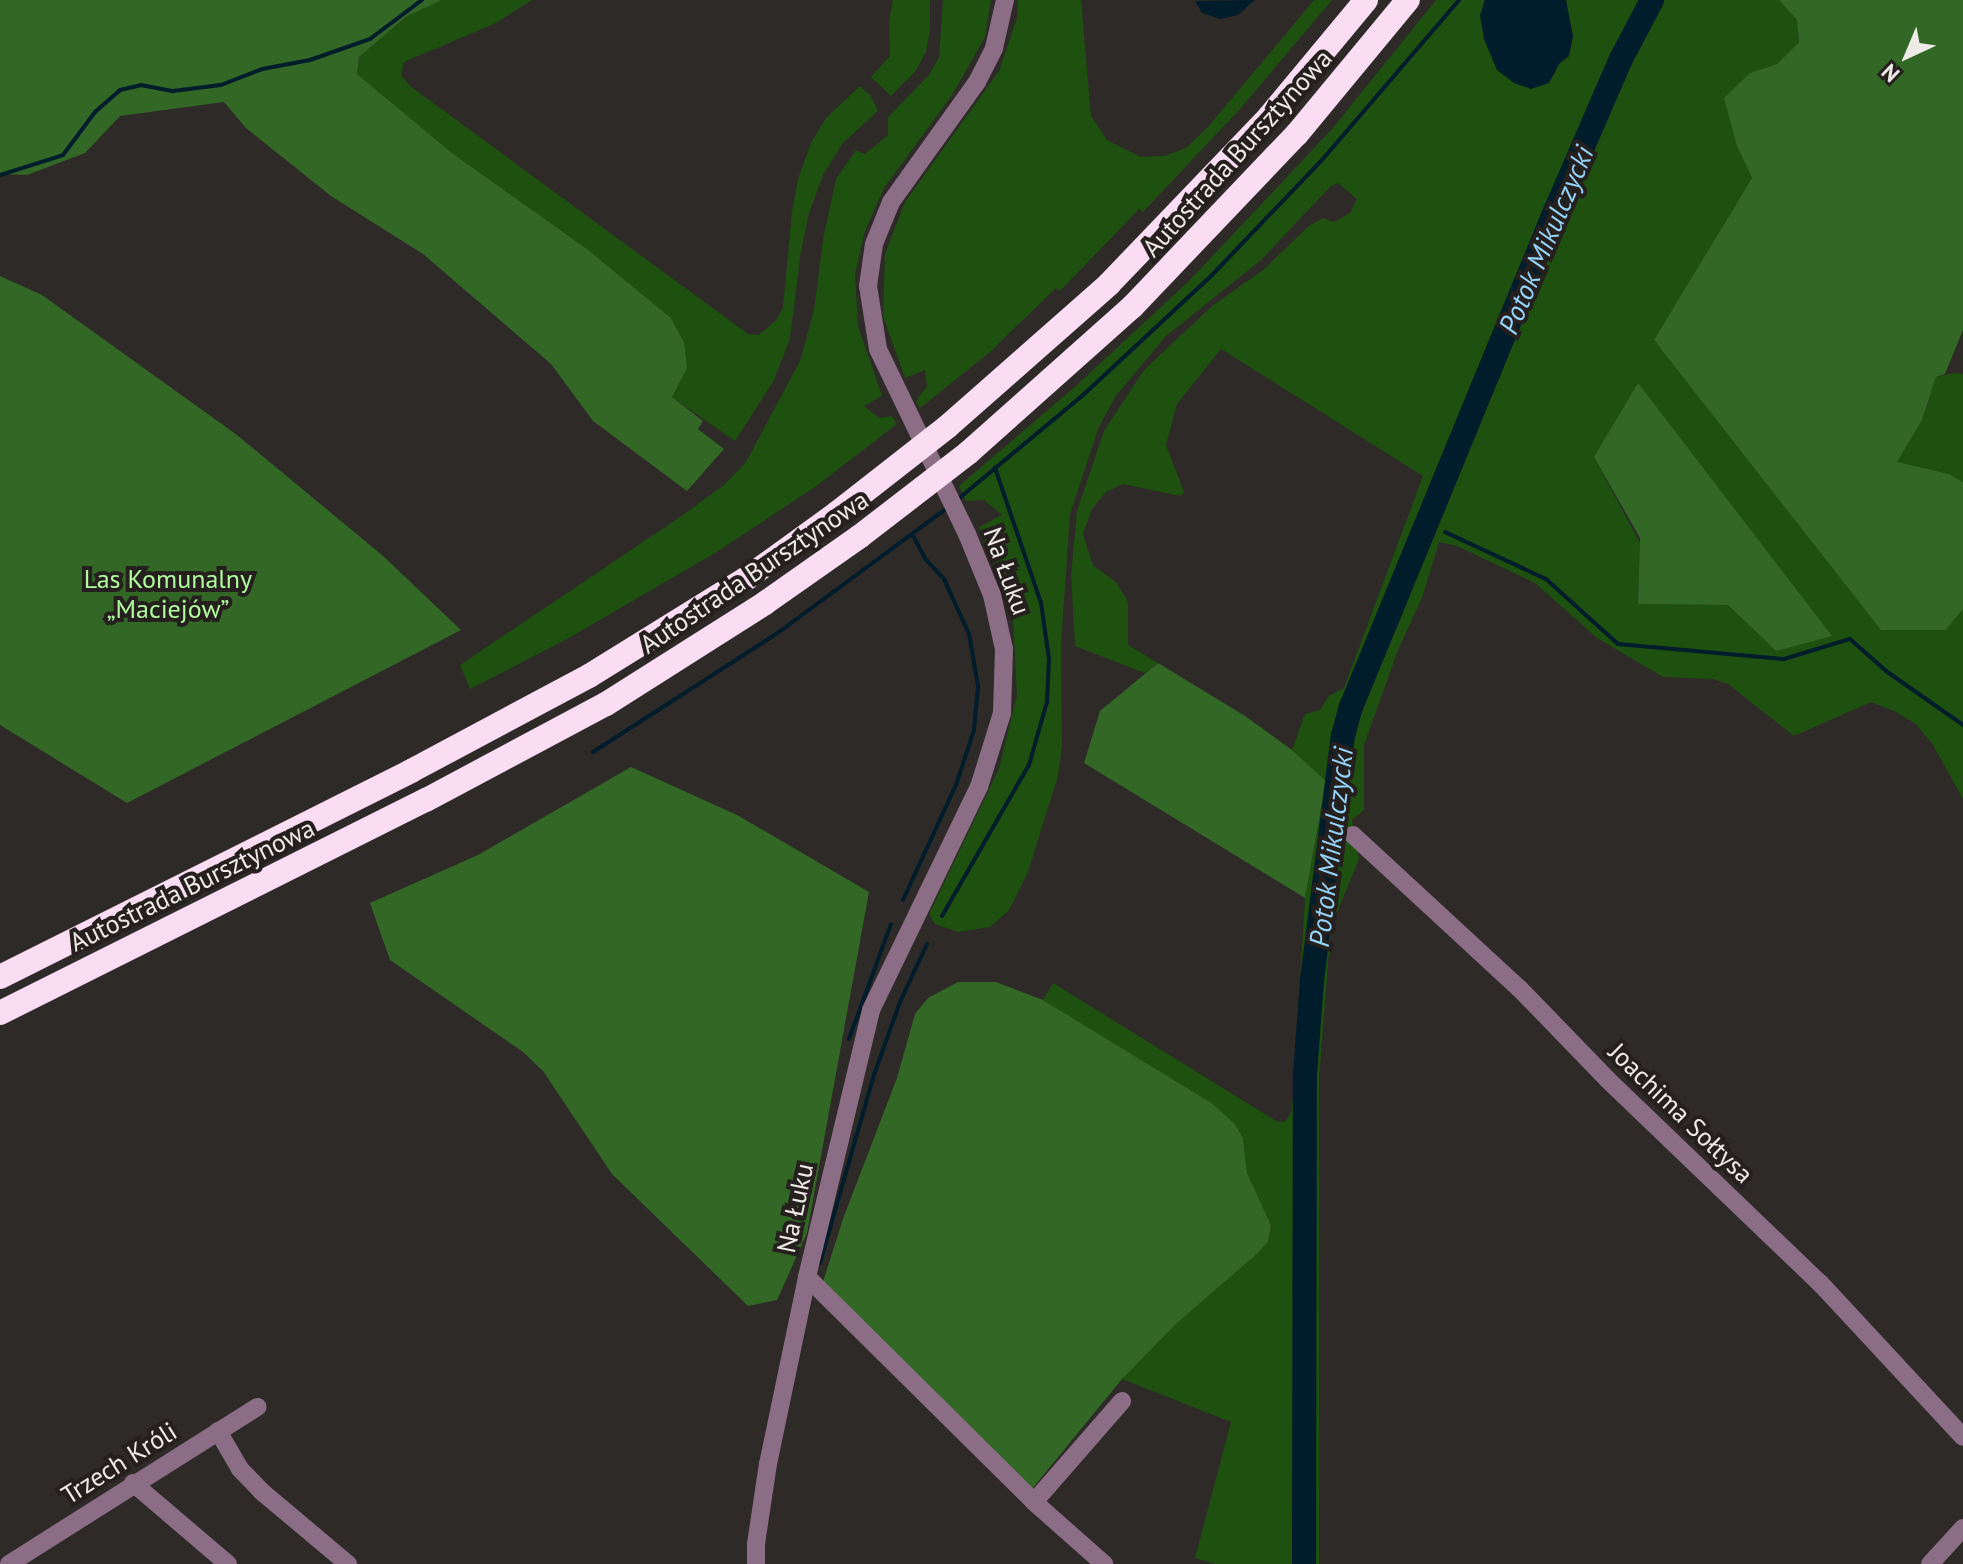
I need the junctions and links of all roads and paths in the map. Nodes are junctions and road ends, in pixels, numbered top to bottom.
1 (1005, 0) edge
2 (1366, 0) edge
3 (1408, 0) edge
4 (1353, 835) dead end
5 (0, 977) edge
6 (0, 1013) edge
7 (807, 1277) junction
8 (1122, 1401) dead end
9 (257, 1407) dead end
10 (218, 1431) junction
11 (1963, 1437) edge
12 (133, 1483) junction
13 (1034, 1502) junction
14 (1963, 1528) edge
15 (9, 1564) edge
16 (228, 1564) edge
17 (348, 1564) edge
18 (756, 1564) edge
19 (1104, 1564) edge
20 (1930, 1564) edge

1 - 7 street, Na Łuku
2 - 5 highway, Autostrada Bursztynowa
3 - 6 highway, Autostrada Bursztynowa
4 - 11 street, Joachima Sołtysa
7 - 13 street, Na Łuku
7 - 18 street, Na Łuku
8 - 13 street
9 - 10 street, Trzech Króli
10 - 12 street, Trzech Króli
10 - 17 street
12 - 15 street, Trzech Króli
12 - 16 street
13 - 19 street, Na Łuku
14 - 20 street

